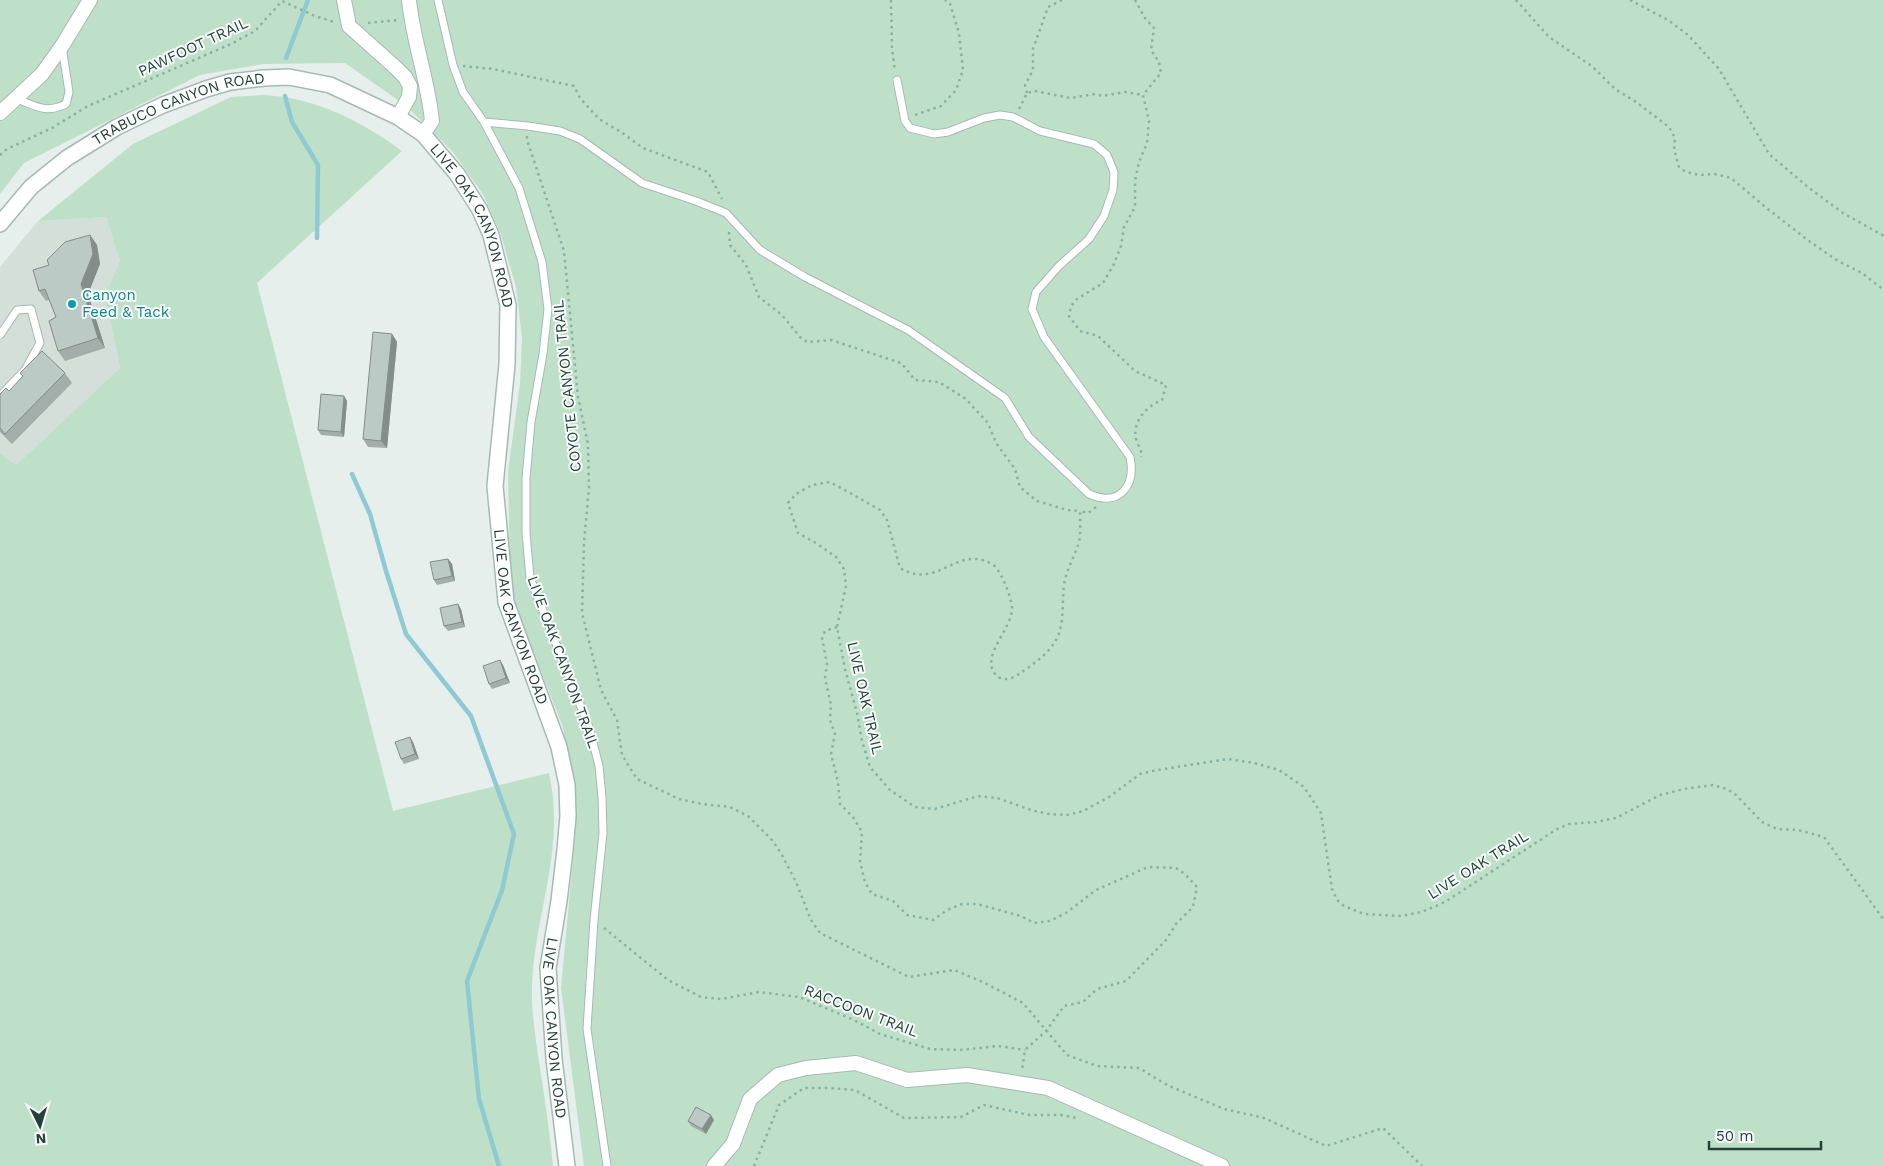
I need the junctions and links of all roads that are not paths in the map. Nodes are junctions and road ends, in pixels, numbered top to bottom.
1 (90, 0) edge
2 (344, 0) edge
3 (410, 0) edge
4 (438, 0) edge
5 (62, 46) junction
6 (422, 66) junction
7 (400, 72) junction
8 (897, 80) road end
9 (17, 99) junction
10 (383, 109) joint
11 (0, 113) edge
12 (398, 116) junction
13 (484, 122) junction
14 (423, 134) junction
15 (0, 224) edge
16 (0, 335) edge
17 (0, 396) edge
18 (568, 1166) edge
19 (607, 1166) edge
20 (714, 1166) edge
21 (1222, 1166) edge

1 - 5 street
2 - 7 street
3 - 6 street
4 - 13 lane, LIVE OAK CANYON TRAIL
5 - 9 street
5 - 9 lane
6 - 7 street
6 - 14 street
7 - 12 street
8 - 13 lane
9 - 11 street
10 - 12 main road, LIVE OAK CANYON ROAD
10 - 15 main road, TRABUCO CANYON ROAD
12 - 14 main road, LIVE OAK CANYON ROAD
13 - 19 lane, LIVE OAK CANYON TRAIL
14 - 18 main road, LIVE OAK CANYON ROAD
16 - 17 lane
20 - 21 street

